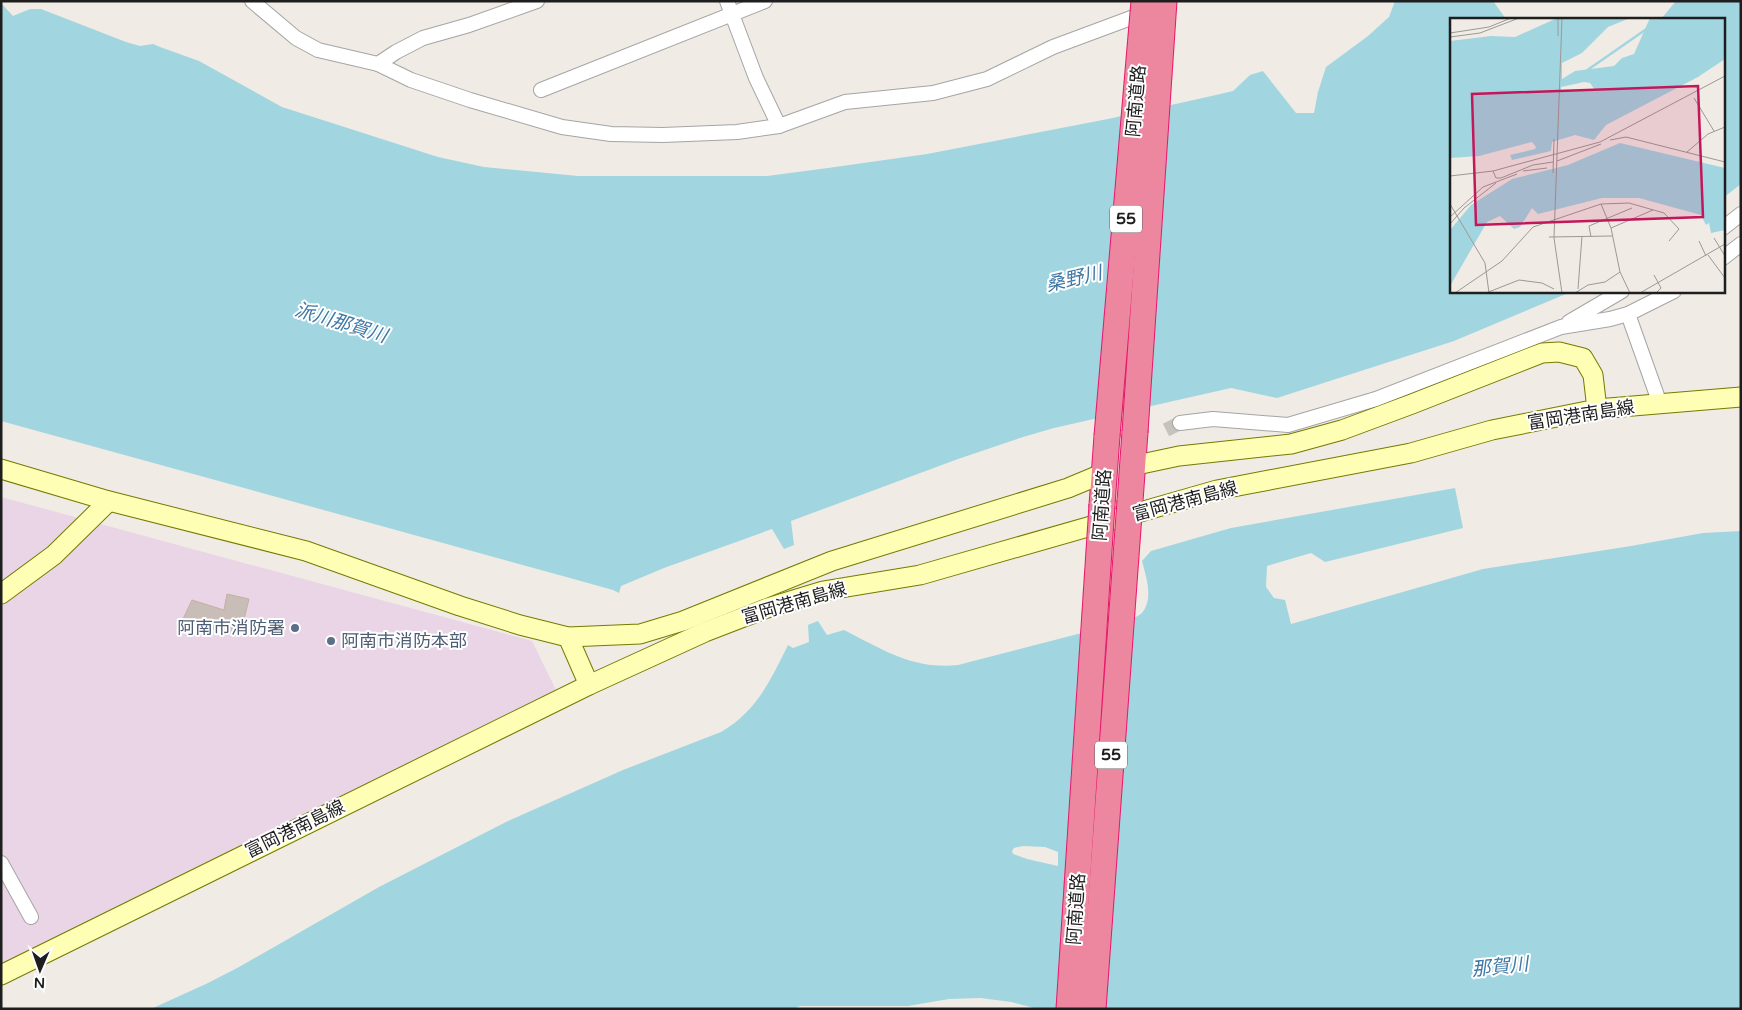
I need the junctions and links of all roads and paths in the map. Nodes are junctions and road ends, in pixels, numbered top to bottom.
1 (252, 1) edge
2 (537, 1) edge
3 (765, 1) edge
4 (1144, 1) edge
5 (1164, 1) edge
6 (1176, 1) edge
7 (729, 8) edge
8 (378, 64) junction
9 (541, 90) dead end
10 (779, 126) junction
11 (1741, 214) edge
12 (1724, 227) edge
13 (1741, 244) edge
14 (1724, 257) edge
15 (1620, 292) edge
16 (1672, 292) edge
17 (1628, 314) junction
18 (1561, 327) junction
19 (1741, 397) edge
20 (1660, 404) junction
21 (1597, 409) junction
22 (1180, 423) tunnel mouth
23 (1132, 466) junction
24 (1, 469) edge
25 (1104, 473) junction
26 (109, 501) junction
27 (1, 594) edge
28 (568, 637) junction
29 (590, 685) junction
30 (1, 863) edge
31 (31, 917) dead end
32 (1, 975) edge
33 (1069, 1009) edge
34 (1093, 1009) edge

1 - 8 street
2 - 8 street
3 - 7 street
4 - 25 highway, 阿南道路 / 55, bridge
5 - 23 highway, 阿南道路 / 55, bridge
6 - 10 street
7 - 9 street
7 - 10 street
8 - 10 street
11 - 12 street
13 - 14 street
15 - 18 street
16 - 17 street
17 - 18 street
17 - 20 street
18 - 22 street
19 - 20 main road, 富岡港南島線
20 - 21 main road, 富岡港南島線
21 - 23 main road
21 - 29 main road, 富岡港南島線
23 - 34 highway, 阿南道路 / 55, bridge
24 - 26 main road
25 - 28 main road
25 - 33 highway, 阿南道路 / 55, bridge
26 - 27 main road
26 - 28 main road
28 - 29 main road
29 - 32 main road, 富岡港南島線
30 - 31 street

